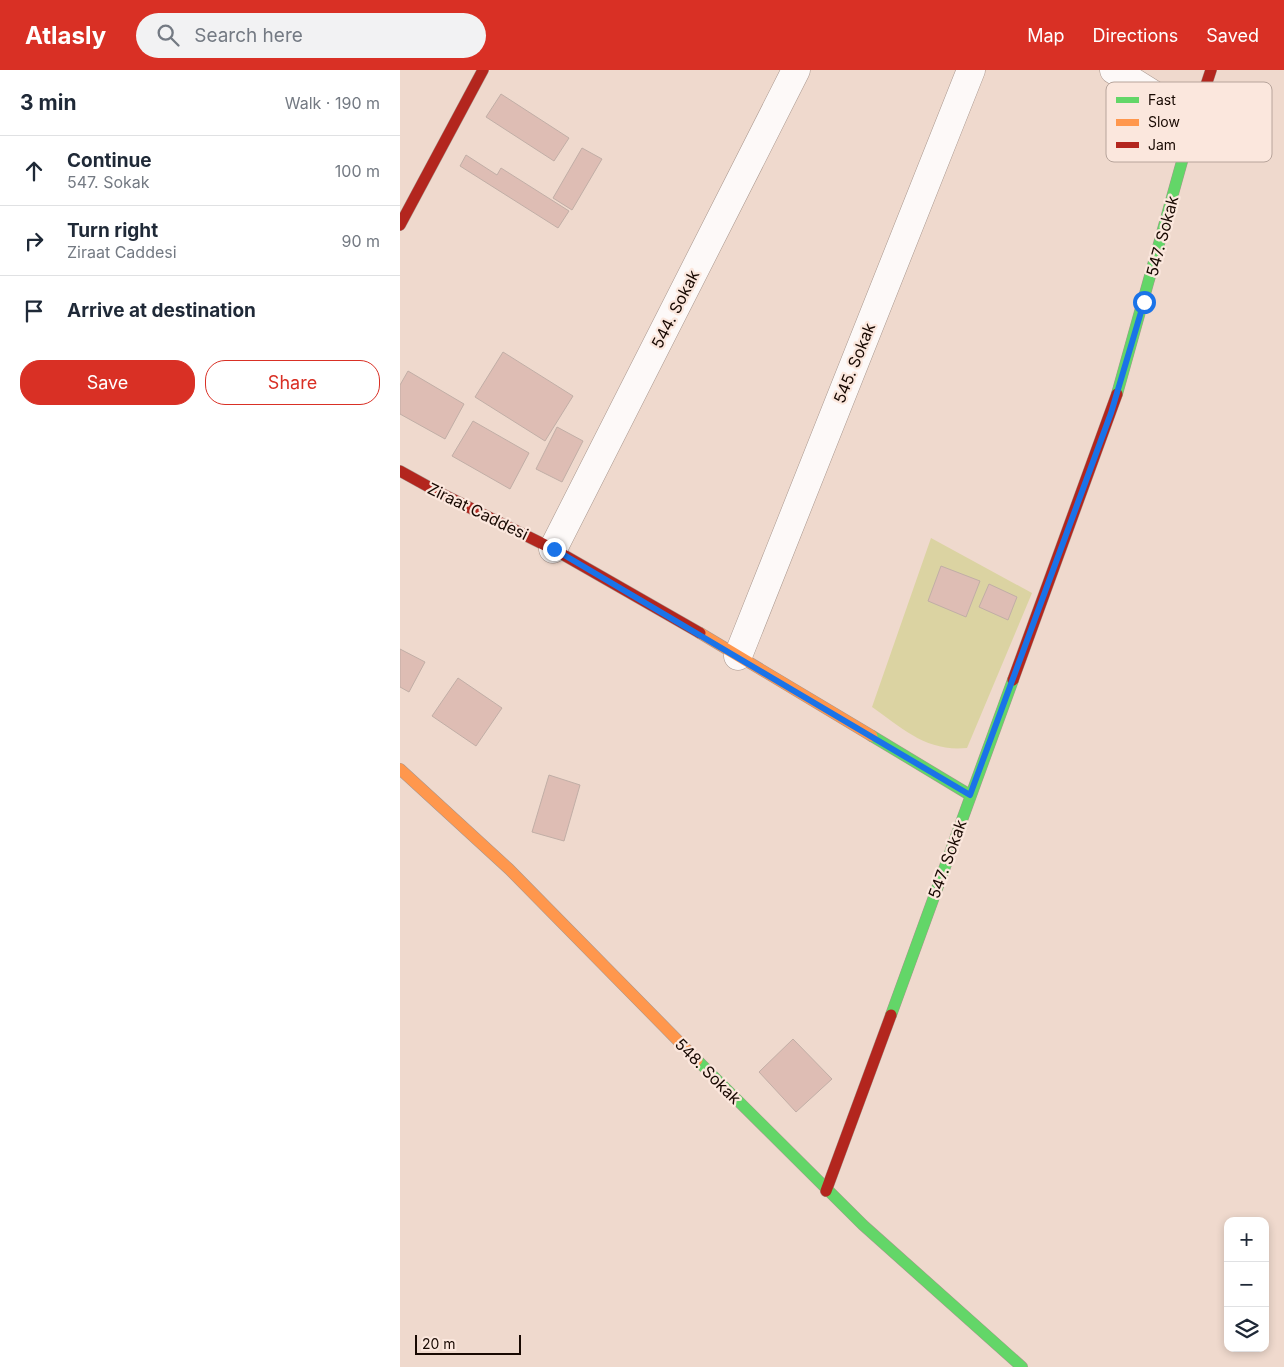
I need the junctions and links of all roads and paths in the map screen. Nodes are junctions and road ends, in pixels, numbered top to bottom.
1 (483, 70) edge
2 (796, 70) edge
3 (971, 70) edge
4 (1114, 70) edge
5 (1211, 70) edge
6 (1133, 82) edge
7 (1207, 82) edge
8 (1182, 162) edge
9 (400, 225) edge
10 (400, 471) edge
11 (554, 549) junction
12 (738, 656) junction
13 (400, 769) edge
14 (970, 795) junction
15 (826, 1191) junction
16 (1022, 1367) edge

1 - 9 street
2 - 11 street, 544. Sokak
3 - 12 street, 545. Sokak
4 - 6 street
5 - 7 street, 547. Sokak
8 - 14 street, 547. Sokak
10 - 11 street, Ziraat Caddesi
11 - 12 street, Ziraat Caddesi
12 - 14 street, Ziraat Caddesi
13 - 15 street, 548. Sokak
14 - 15 street, 547. Sokak
15 - 16 street, 548. Sokak

